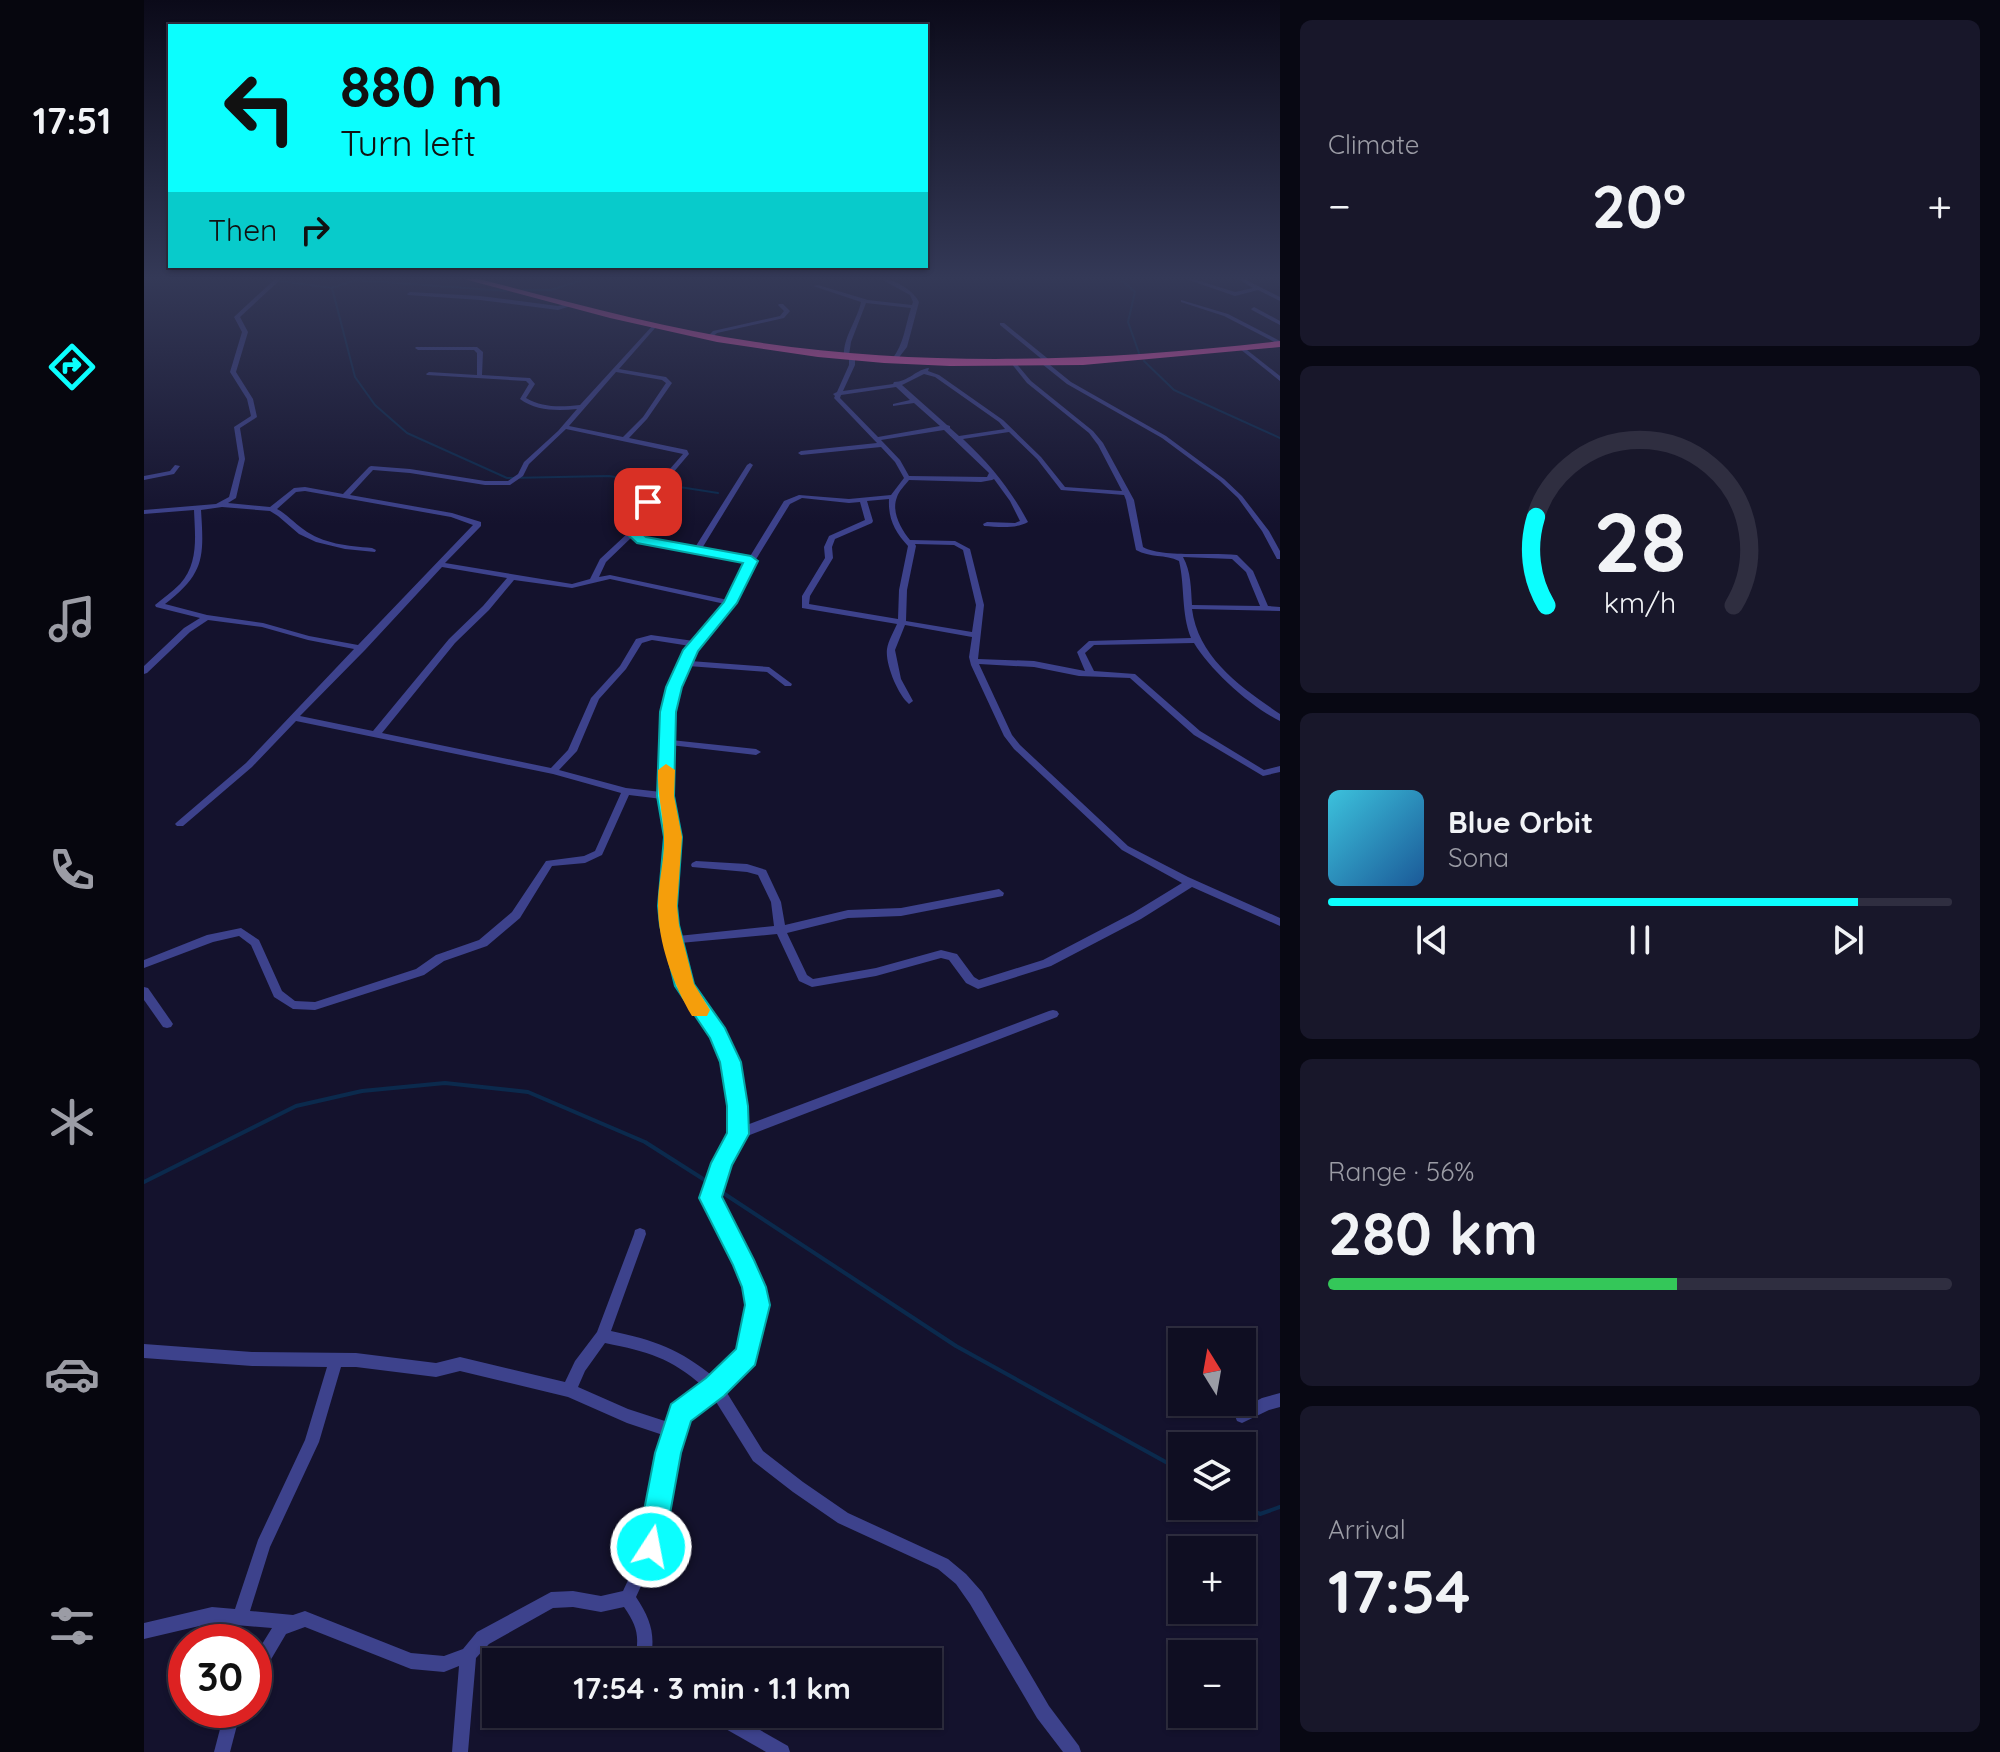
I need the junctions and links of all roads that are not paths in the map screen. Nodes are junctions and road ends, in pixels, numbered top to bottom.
1 (236, 361) edge
2 (480, 361) edge
3 (623, 361) edge
4 (851, 361) edge
5 (928, 361) edge
6 (933, 361) junction
7 (1044, 361) edge
8 (1119, 361) edge
9 (1258, 361) edge
10 (1014, 363) junction
11 (1047, 363) junction
12 (615, 370) junction
13 (925, 372) junction
14 (429, 374) dead end
15 (480, 374) junction
16 (912, 378) junction
17 (1280, 379) edge
18 (898, 385) junction
19 (910, 391) junction
20 (836, 394) junction
21 (914, 401) junction
22 (895, 405) dead end
23 (581, 407) junction
24 (564, 427) junction
25 (948, 427) junction
26 (1010, 430) junction
27 (960, 438) junction
28 (624, 439) junction
29 (878, 442) junction
30 (801, 453) dead end
31 (750, 465) dead end
32 (177, 466) dead end
33 (992, 474) junction
34 (144, 478) edge
35 (907, 478) junction
36 (1126, 493) junction
37 (345, 496) junction
38 (893, 497) junction
39 (863, 500) junction
40 (224, 505) junction
41 (197, 508) junction
42 (272, 509) junction
43 (144, 512) edge
44 (987, 524) dead end
45 (632, 533) junction
46 (910, 542) junction
47 (372, 550) dead end
48 (696, 552) junction
49 (1174, 555) junction
50 (1280, 557) edge
51 (751, 561) junction
52 (440, 564) junction
53 (512, 577) junction
54 (593, 581) junction
55 (730, 603) junction
56 (1189, 607) junction
57 (1264, 607) junction
58 (1280, 609) edge
59 (207, 617) junction
60 (902, 622) junction
61 (977, 635) junction
62 (1197, 640) junction
63 (696, 644) junction
64 (362, 648) junction
65 (974, 661) junction
66 (685, 663) junction
67 (144, 671) edge
68 (1091, 674) junction
69 (788, 684) dead end
70 (909, 701) dead end
71 (294, 718) junction
72 (1280, 718) edge
73 (376, 734) junction
74 (666, 742) junction
75 (756, 752) dead end
76 (1280, 769) edge
77 (553, 771) junction
78 (626, 791) junction
79 (666, 796) junction
80 (180, 824) dead end
81 (696, 865) dead end
82 (1191, 883) junction
83 (999, 893) dead end
84 (1280, 922) edge
85 (780, 929) junction
86 (673, 940) junction
87 (144, 964) edge
88 (144, 991) edge
89 (1053, 1014) dead end
90 (167, 1024) dead end
91 (738, 1134) junction
92 (640, 1234) dead end
93 (602, 1336) junction
94 (144, 1351) edge
95 (336, 1360) junction
96 (715, 1387) junction
97 (569, 1390) junction
98 (1280, 1400) edge
99 (1256, 1409) edge
100 (675, 1432) junction
101 (628, 1598) junction
102 (240, 1617) junction
103 (292, 1623) junction
104 (144, 1631) edge
105 (272, 1643) edge
106 (645, 1648) edge
107 (468, 1655) junction
108 (228, 1728) edge
109 (740, 1728) edge
110 (222, 1752) edge
111 (460, 1752) edge
112 (782, 1752) edge
113 (1073, 1752) edge

1 - 40 street
2 - 15 street
3 - 12 street
4 - 20 street
5 - 6 highway
6 - 10 highway
6 - 13 street
7 - 11 street
8 - 11 highway
9 - 17 street
10 - 11 highway
10 - 36 street
11 - 50 street
12 - 23 street
12 - 28 street
13 - 16 street
13 - 26 street
14 - 15 street
15 - 23 street
16 - 18 street
16 - 19 street
18 - 19 street
18 - 20 street
19 - 21 street
20 - 29 street
21 - 22 street
21 - 25 street
23 - 24 street
24 - 28 street
24 - 37 street
25 - 27 street
25 - 29 street
26 - 27 street
26 - 36 street
27 - 33 street
28 - 45 street
29 - 30 street
29 - 35 street
31 - 48 street
32 - 34 street
33 - 35 street
33 - 44 street
35 - 38 street
36 - 49 street
37 - 42 street
37 - 52 street
38 - 39 street
38 - 46 street
39 - 51 street
39 - 60 street
40 - 41 street
40 - 42 street
41 - 43 street
41 - 59 street
42 - 47 street
45 - 48 street
45 - 54 street
46 - 60 street
46 - 61 street
48 - 51 street
49 - 56 street
49 - 57 street
51 - 55 street
52 - 53 street
52 - 64 street
53 - 54 street
53 - 73 street
54 - 55 street
55 - 63 street
56 - 57 street
56 - 62 street
57 - 58 street
59 - 64 street
59 - 67 street
60 - 61 street
60 - 70 street
61 - 65 street
62 - 68 street
62 - 72 street
63 - 66 street
63 - 77 street
64 - 71 street
65 - 68 street
65 - 82 street
66 - 69 street
66 - 74 street
68 - 76 street
71 - 73 street
71 - 80 street
73 - 77 street
74 - 75 street
74 - 79 street
77 - 78 street
78 - 79 street
78 - 87 street
79 - 86 street
81 - 85 street
82 - 84 street
82 - 85 street
83 - 85 street
85 - 86 street
86 - 91 street
88 - 90 street
89 - 91 street
91 - 96 street
92 - 93 street
93 - 96 street
93 - 97 street
94 - 95 street
95 - 97 street
95 - 102 street
96 - 100 street
96 - 113 street
97 - 100 street
98 - 99 street
100 - 101 street
101 - 106 street
101 - 107 street
102 - 103 street
102 - 104 street
103 - 105 street
103 - 107 street
107 - 111 street
108 - 110 street
109 - 112 street

